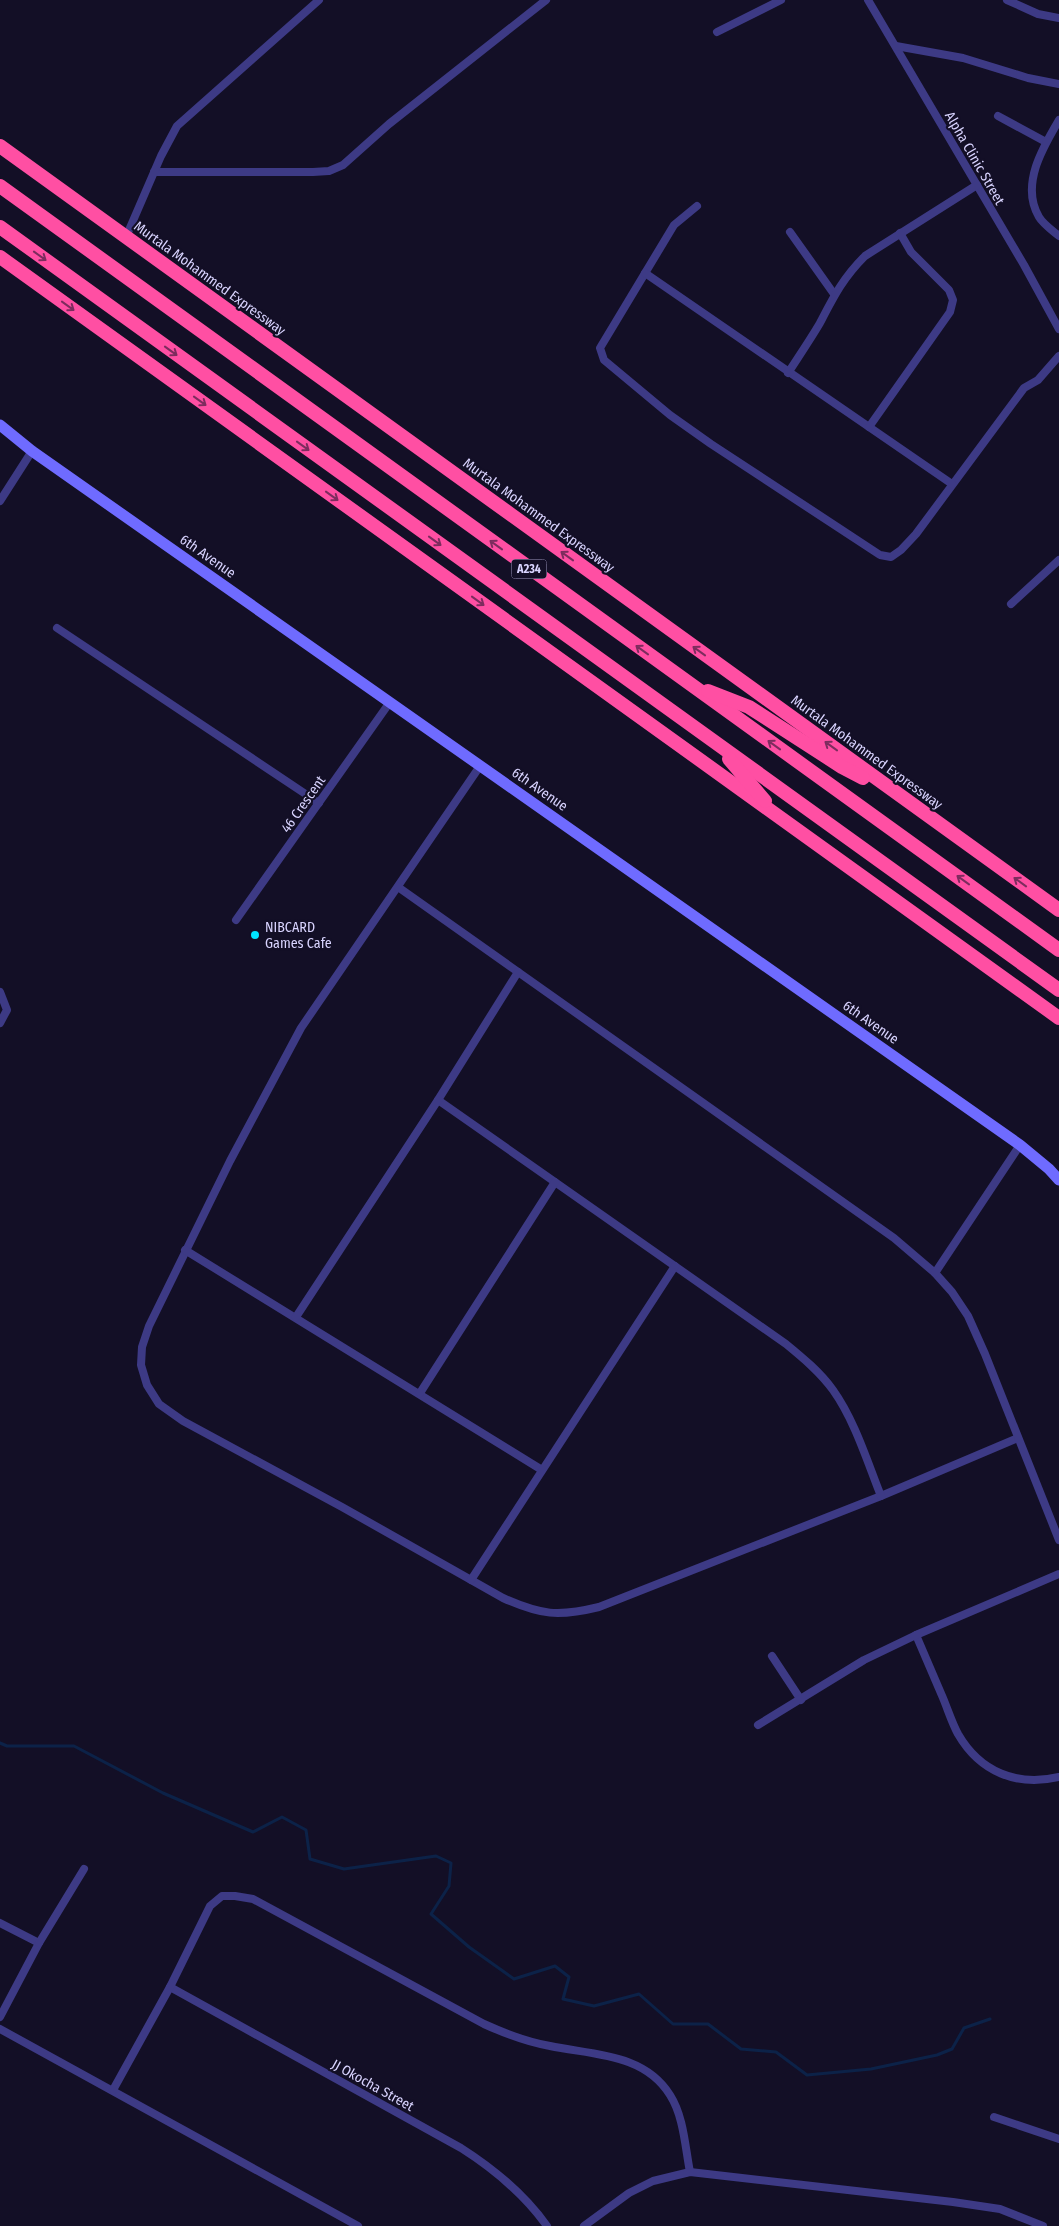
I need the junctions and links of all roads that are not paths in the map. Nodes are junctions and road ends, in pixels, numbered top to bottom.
1 (319, 0) edge
2 (546, 0) edge
3 (781, 0) edge
4 (868, 0) edge
5 (1007, 0) edge
6 (1059, 18) edge
7 (717, 32) dead end
8 (896, 46) junction
9 (1059, 84) edge
10 (998, 116) dead end
11 (1059, 120) edge
12 (1046, 142) junction
13 (0, 146) edge
14 (154, 172) junction
15 (977, 185) junction
16 (0, 186) edge
17 (697, 206) dead end
18 (0, 227) edge
19 (790, 232) dead end
20 (900, 233) junction
21 (1059, 236) edge
22 (126, 237) junction
23 (0, 257) edge
24 (645, 273) junction
25 (834, 294) junction
26 (1059, 329) edge
27 (1059, 356) edge
28 (788, 373) junction
29 (0, 426) edge
30 (868, 427) junction
31 (32, 451) junction
32 (952, 484) junction
33 (0, 501) edge
34 (1059, 560) edge
35 (1011, 604) dead end
36 (57, 628) dead end
37 (688, 683) junction
38 (390, 702) junction
39 (714, 741) junction
40 (480, 766) junction
41 (906, 800) junction
42 (319, 803) junction
43 (780, 818) junction
44 (398, 887) junction
45 (1059, 910) edge
46 (236, 920) dead end
47 (1059, 950) edge
48 (518, 972) junction
49 (1059, 990) edge
50 (0, 992) edge
51 (1059, 1018) edge
52 (0, 1023) edge
53 (438, 1100) junction
54 (1020, 1145) junction
55 (1059, 1180) edge
56 (555, 1182) junction
57 (186, 1250) junction
58 (675, 1266) junction
59 (936, 1273) junction
60 (296, 1317) junction
61 (420, 1393) junction
62 (1018, 1438) junction
63 (542, 1470) junction
64 (881, 1496) junction
65 (1059, 1540) edge
66 (1059, 1574) edge
67 (471, 1580) junction
68 (916, 1635) junction
69 (772, 1656) dead end
70 (801, 1700) junction
71 (758, 1725) dead end
72 (1059, 1777) edge
73 (84, 1869) dead end
74 (0, 1924) edge
75 (39, 1943) junction
76 (170, 1987) junction
77 (0, 2016) edge
78 (0, 2029) edge
79 (113, 2090) junction
80 (994, 2117) dead end
81 (1059, 2139) edge
82 (690, 2172) junction
83 (358, 2226) edge
84 (547, 2226) edge
85 (584, 2226) edge
86 (1043, 2226) edge

1 - 14 street
2 - 14 street
3 - 7 street
4 - 8 street, Alpha Clinic Street
5 - 6 street
8 - 9 street
8 - 15 street, Alpha Clinic Street
10 - 12 street
11 - 12 street
12 - 21 street
13 - 22 highway, Murtala Mohammed Expressway
14 - 22 street
15 - 20 street
15 - 26 street, Alpha Clinic Street
37 -> 16 highway, A234
17 - 24 street
18 -> 39 highway, A234
19 - 25 street
20 - 25 street
20 - 30 street
41 -> 22 highway, Murtala Mohammed Expressway
23 -> 43 highway
24 - 28 street
24 - 32 street
25 - 28 street
27 - 32 street
28 - 30 street
29 - 31 street, 6th Avenue
30 - 32 street
31 - 33 street
31 - 38 street, 6th Avenue
34 - 35 street
36 - 42 street
37 - 41 highway
47 -> 37 highway, A234
38 - 40 street, 6th Avenue
38 - 42 street, 46 Crescent
39 - 43 highway
39 - 49 highway, A234
40 - 44 street
40 - 54 street, 6th Avenue
45 -> 41 highway, Murtala Mohammed Expressway
42 - 46 street, 46 Crescent
43 - 51 highway
44 - 48 street
44 - 57 street
48 - 53 street
48 - 59 street
50 - 52 street
53 - 56 street
53 - 60 street
54 - 55 street, 6th Avenue
54 - 59 street
56 - 58 street
56 - 61 street
57 - 60 street
57 - 67 street
58 - 63 street
58 - 64 street
59 - 62 street
60 - 61 street
61 - 63 street
62 - 64 street
62 - 65 street
63 - 67 street
64 - 67 street
66 - 68 street
68 - 70 street
68 - 72 street
69 - 70 street
70 - 71 street
73 - 75 street
74 - 75 street
75 - 77 street
76 - 79 street
76 - 82 street
76 - 84 street, JJ Okocha Street
78 - 79 street
79 - 83 street
80 - 81 street
82 - 85 street
82 - 86 street

